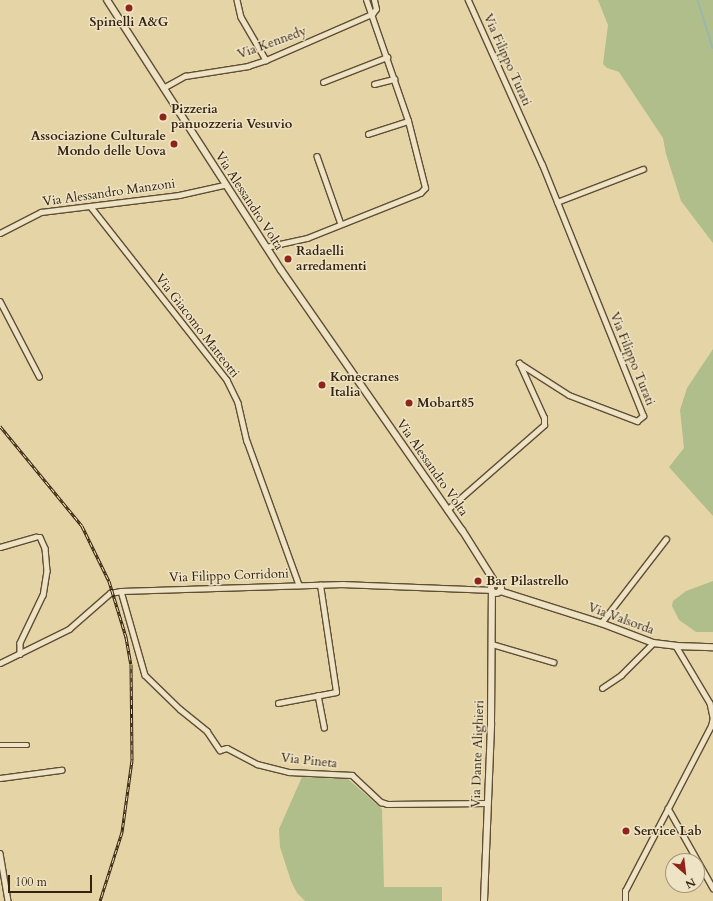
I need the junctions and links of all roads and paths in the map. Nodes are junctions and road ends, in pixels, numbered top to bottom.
1 (107, 0) edge
2 (237, 0) edge
3 (366, 0) edge
4 (374, 0) edge
5 (468, 0) edge
6 (372, 14) junction
7 (387, 57) junction
8 (266, 60) junction
9 (394, 80) junction
10 (323, 82) dead end
11 (374, 84) dead end
12 (163, 88) junction
13 (408, 121) junction
14 (368, 134) dead end
15 (317, 156) dead end
16 (643, 168) dead end
17 (224, 185) junction
18 (557, 202) junction
19 (91, 207) junction
20 (341, 224) junction
21 (0, 233) edge
22 (266, 247) junction
23 (0, 301) edge
24 (40, 376) dead end
25 (448, 510) junction
26 (666, 539) dead end
27 (0, 547) edge
28 (299, 585) junction
29 (320, 585) junction
30 (495, 589) junction
31 (120, 591) junction
32 (601, 623) junction
33 (653, 643) junction
34 (492, 644) junction
35 (676, 646) junction
36 (713, 647) edge
37 (20, 654) junction
38 (553, 662) dead end
39 (0, 663) edge
40 (602, 688) dead end
41 (318, 695) junction
42 (278, 703) dead end
43 (713, 717) edge
44 (324, 727) dead end
45 (0, 745) edge
46 (27, 745) dead end
47 (61, 770) dead end
48 (0, 778) edge
49 (487, 803) junction
50 (668, 808) junction
51 (0, 853) edge
52 (713, 888) edge
53 (8, 901) edge
54 (484, 901) edge
55 (625, 901) edge

1 - 12 street, Via Alessandro Volta
2 - 8 street
3 - 6 street
4 - 6 street
5 - 18 street, Via Filippo Turati
6 - 7 street
6 - 8 street, Via Kennedy
7 - 9 street
7 - 10 street
8 - 12 street, Via Kennedy
9 - 11 street
9 - 13 street
12 - 17 street, Via Alessandro Volta
13 - 14 street
13 - 20 street
15 - 20 street
16 - 18 street
17 - 19 street, Via Alessandro Manzoni
17 - 22 street, Via Alessandro Volta
18 - 25 street, Via Filippo Turati
19 - 21 street, Via Alessandro Manzoni
19 - 28 street, Via Giacomo Matteotti
20 - 22 street
22 - 25 street, Via Alessandro Volta
23 - 24 street
25 - 30 street, Via Alessandro Volta
26 - 32 street
27 - 37 street
28 - 29 street, Via Filippo Corridoni
28 - 31 street, Via Filippo Corridoni
29 - 30 street, Via Filippo Corridoni
29 - 41 street
30 - 32 street, Via Valsorda
30 - 34 street, Via Dante Alighieri
31 - 37 street, Via Filippo Corridoni
31 - 49 street, Via Pineta
32 - 33 street, Via Valsorda
33 - 35 street, Via Valsorda
33 - 40 street
34 - 38 street
34 - 49 street, Via Dante Alighieri
35 - 36 street, Via Valsorda
35 - 43 street
37 - 39 street, Via Filippo Corridoni
41 - 42 street
41 - 44 street
43 - 50 street
45 - 46 street
47 - 48 street
49 - 54 street, Via Dante Alighieri
50 - 52 street
50 - 55 street
51 - 53 street

